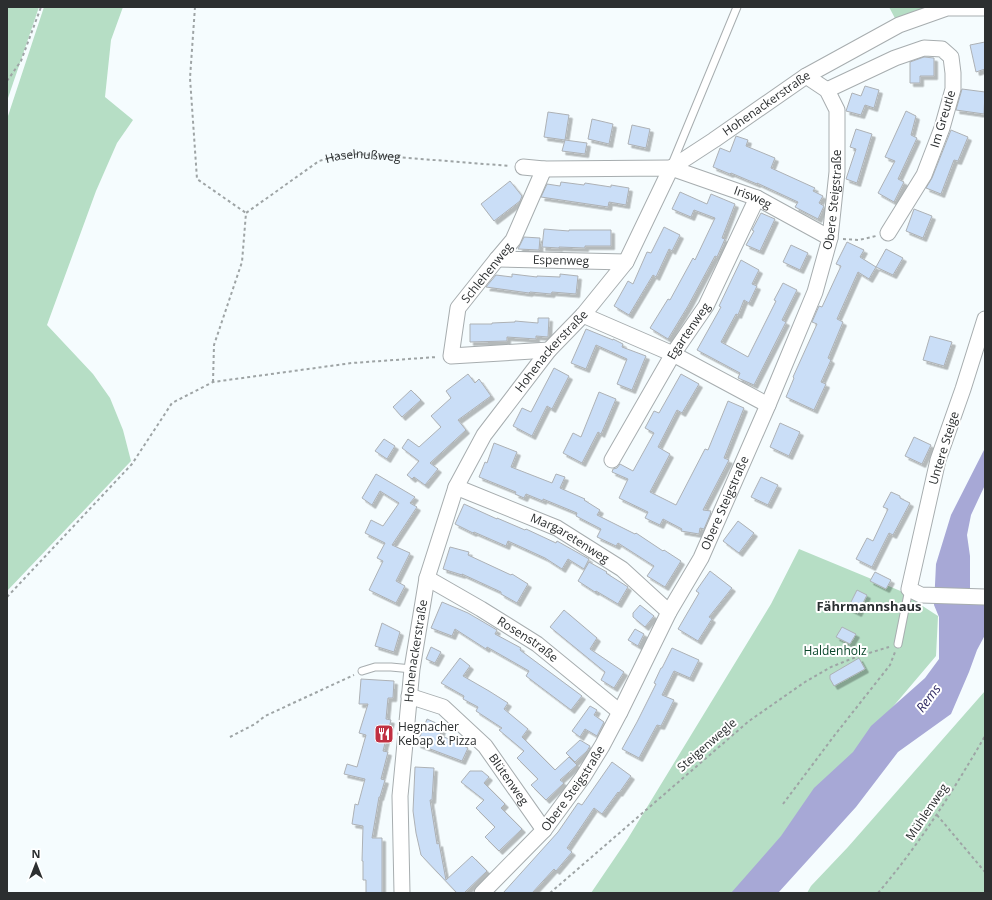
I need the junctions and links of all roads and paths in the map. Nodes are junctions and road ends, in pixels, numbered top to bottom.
1 (41, 7) edge
2 (195, 7) edge
3 (736, 7) edge
4 (985, 8) edge
5 (806, 76) junction
6 (7, 81) edge
7 (827, 90) junction
8 (523, 168) joint
9 (670, 168) junction
10 (544, 169) junction
11 (757, 198) junction
12 (246, 213) junction
13 (888, 233) joint
14 (830, 238) junction
15 (497, 259) junction
16 (626, 262) junction
17 (583, 315) junction
18 (985, 319) edge
19 (549, 350) junction
20 (673, 354) junction
21 (451, 356) junction
22 (213, 382) junction
23 (768, 405) junction
24 (612, 460) dead end
25 (456, 487) junction
26 (427, 578) junction
27 (915, 592) junction
28 (7, 596) edge
29 (985, 597) edge
30 (669, 612) junction
31 (898, 644) junction
32 (412, 669) junction
33 (362, 671) joint
34 (409, 696) junction
35 (620, 712) junction
36 (230, 736) dead end
37 (985, 736) edge
38 (783, 804) dead end
39 (936, 815) junction
40 (544, 830) junction
41 (985, 872) edge
42 (402, 893) edge
43 (482, 893) edge
44 (550, 893) edge
45 (878, 893) edge

1 - 6 path
2 - 12 path
3 - 9 lane
4 - 5 street, Hohenackerstraße
5 - 7 street, Obere Steigstraße
5 - 9 street, Hohenackerstraße
7 - 13 street, Im Greutle
7 - 14 street, Obere Steigstraße
8 - 10 street
8 - 12 path, Haselnußweg
9 - 10 street
9 - 11 street, Irisweg
9 - 16 street, Hohenackerstraße
10 - 15 street, Schlehenweg
11 - 14 street, Irisweg
11 - 20 street, Egartenweg
12 - 22 path
13 - 14 path
14 - 23 street, Obere Steigstraße
15 - 16 street, Espenweg
15 - 21 street, Schlehenweg
16 - 17 street, Hohenackerstraße
17 - 19 street, Hohenackerstraße
17 - 20 street
18 - 27 street, Untere Steige
19 - 21 street
19 - 25 street, Hohenackerstraße
20 - 23 street
20 - 24 street, Egartenweg
21 - 22 path
22 - 28 path
23 - 30 street, Obere Steigstraße
25 - 26 street, Hohenackerstraße
25 - 30 street, Margaretenweg
26 - 32 street, Hohenackerstraße
26 - 35 street, Rosenstraße
27 - 29 street
27 - 31 lane
30 - 35 street, Obere Steigstraße
31 - 38 path
31 - 44 path, Steigenwegle
32 - 33 lane
32 - 34 street, Hohenackerstraße
33 - 36 path
34 - 40 street, Blütenweg
34 - 42 street, Hohenackerstraße
35 - 40 street, Obere Steigstraße
37 - 39 path, Mühlenweg
39 - 41 path
39 - 45 path, Mühlenweg
40 - 43 street, Obere Steigstraße

